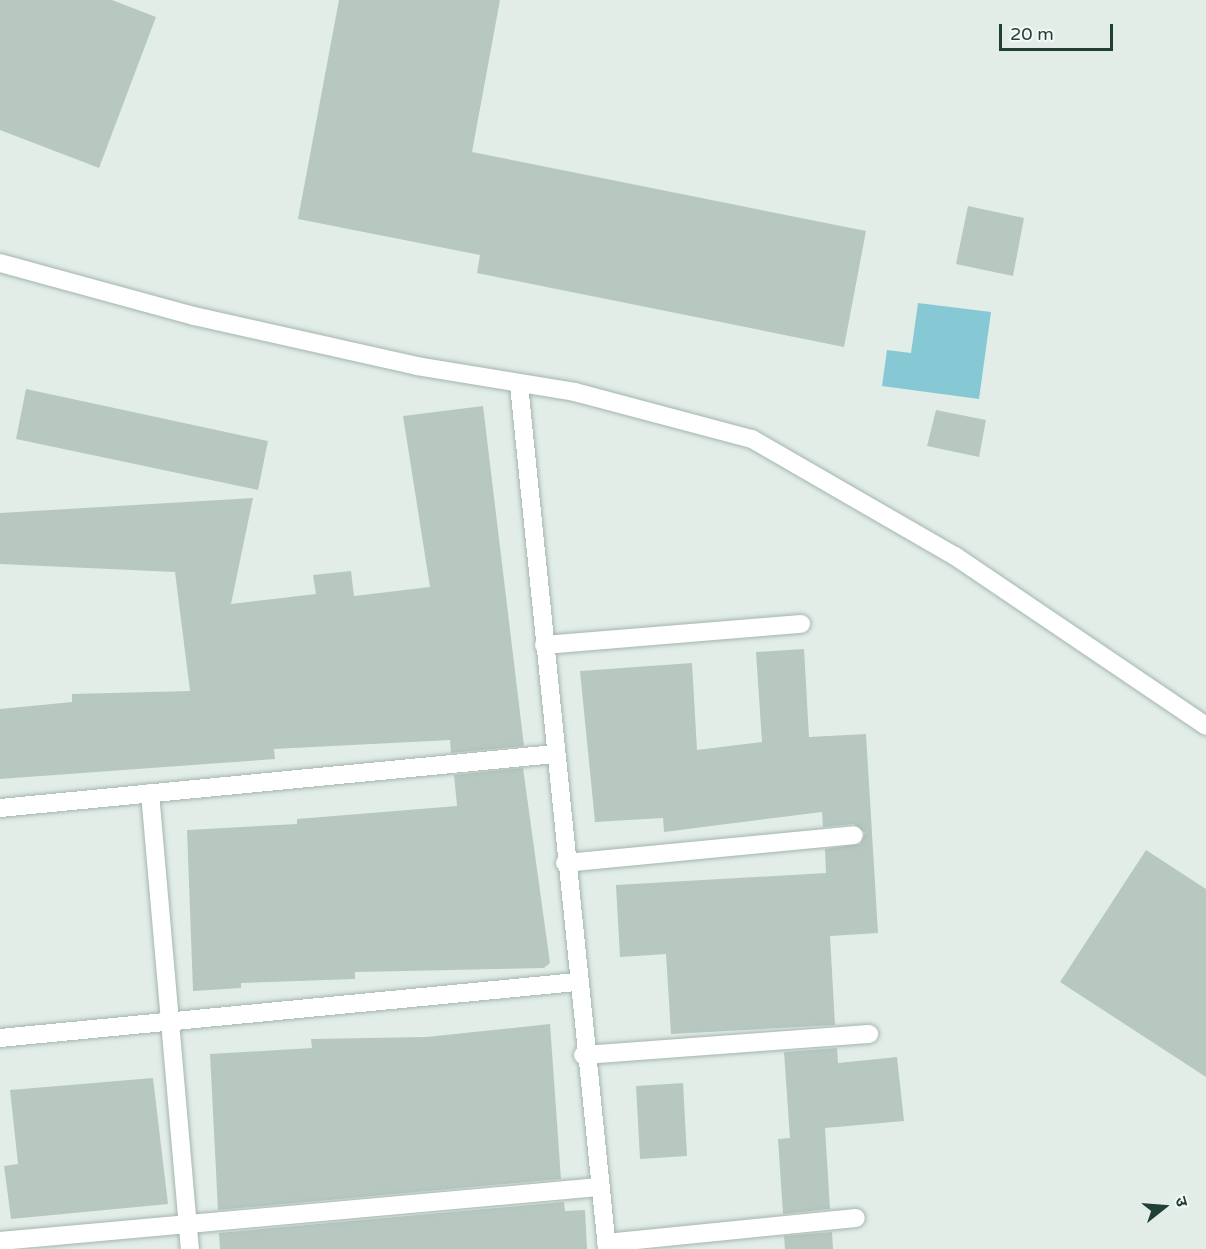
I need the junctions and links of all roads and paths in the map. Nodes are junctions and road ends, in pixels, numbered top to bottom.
1 (0, 263) edge
2 (519, 385) junction
3 (801, 624) dead end
4 (544, 645) junction
5 (1206, 726) edge
6 (555, 754) junction
7 (150, 793) junction
8 (0, 808) edge
9 (854, 835) dead end
10 (565, 863) junction
11 (576, 982) junction
12 (169, 1022) junction
13 (869, 1034) dead end
14 (0, 1038) edge
15 (583, 1055) junction
16 (599, 1187) junction
17 (856, 1218) dead end
18 (188, 1226) junction
19 (0, 1241) edge
20 (606, 1246) edge
21 (190, 1249) edge

1 - 2 street
2 - 4 street
2 - 5 street
3 - 4 street
4 - 6 street
6 - 7 street
6 - 10 street
7 - 8 street
7 - 12 street
9 - 10 street
10 - 11 street
11 - 12 street
11 - 15 street
12 - 14 street
12 - 18 street
13 - 15 street
15 - 16 street
16 - 18 street
16 - 20 street
17 - 20 street
18 - 19 street
18 - 21 street

